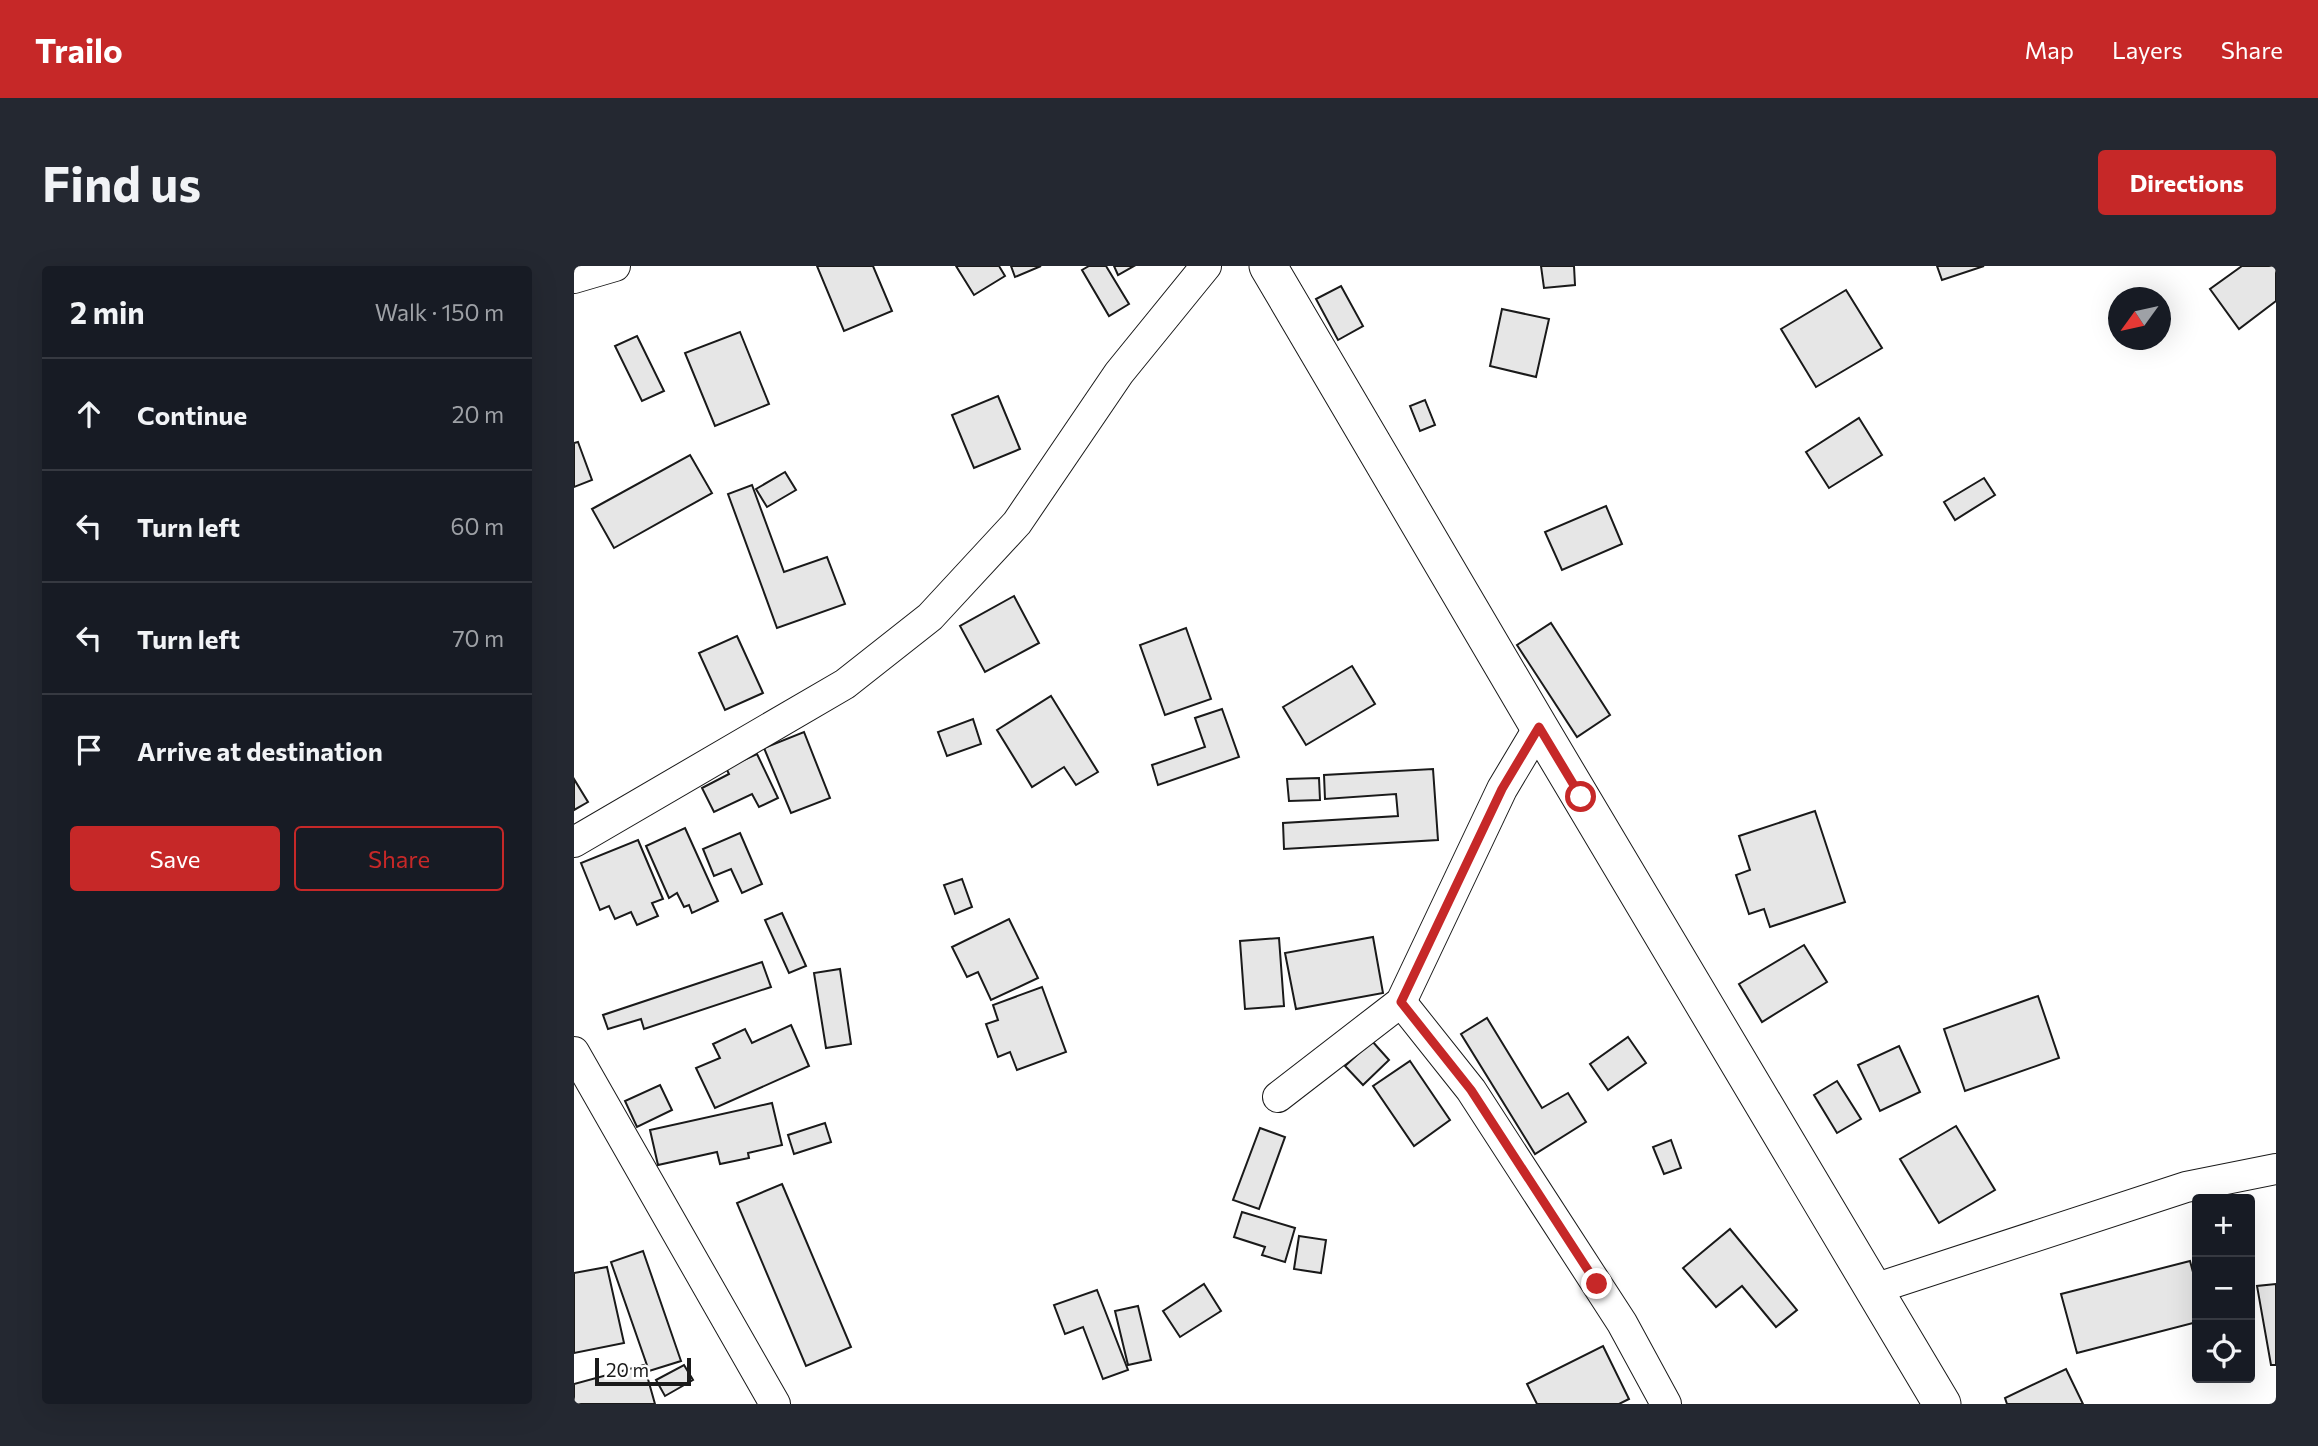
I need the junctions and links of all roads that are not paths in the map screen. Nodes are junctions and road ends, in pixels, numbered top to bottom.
1 (615, 266) edge
2 (1206, 266) edge
3 (1268, 266) edge
4 (574, 278) edge
5 (1539, 727) junction
6 (574, 842) edge
7 (1401, 1002) junction
8 (574, 1052) edge
9 (1278, 1097) dead end
10 (2276, 1168) edge
11 (1874, 1289) junction
12 (775, 1404) edge
13 (1667, 1404) edge
14 (1942, 1404) edge

1 - 4 street
2 - 6 street
3 - 5 street
5 - 7 street
5 - 11 street
7 - 9 street
7 - 13 street
8 - 12 street
10 - 11 street
11 - 14 street

